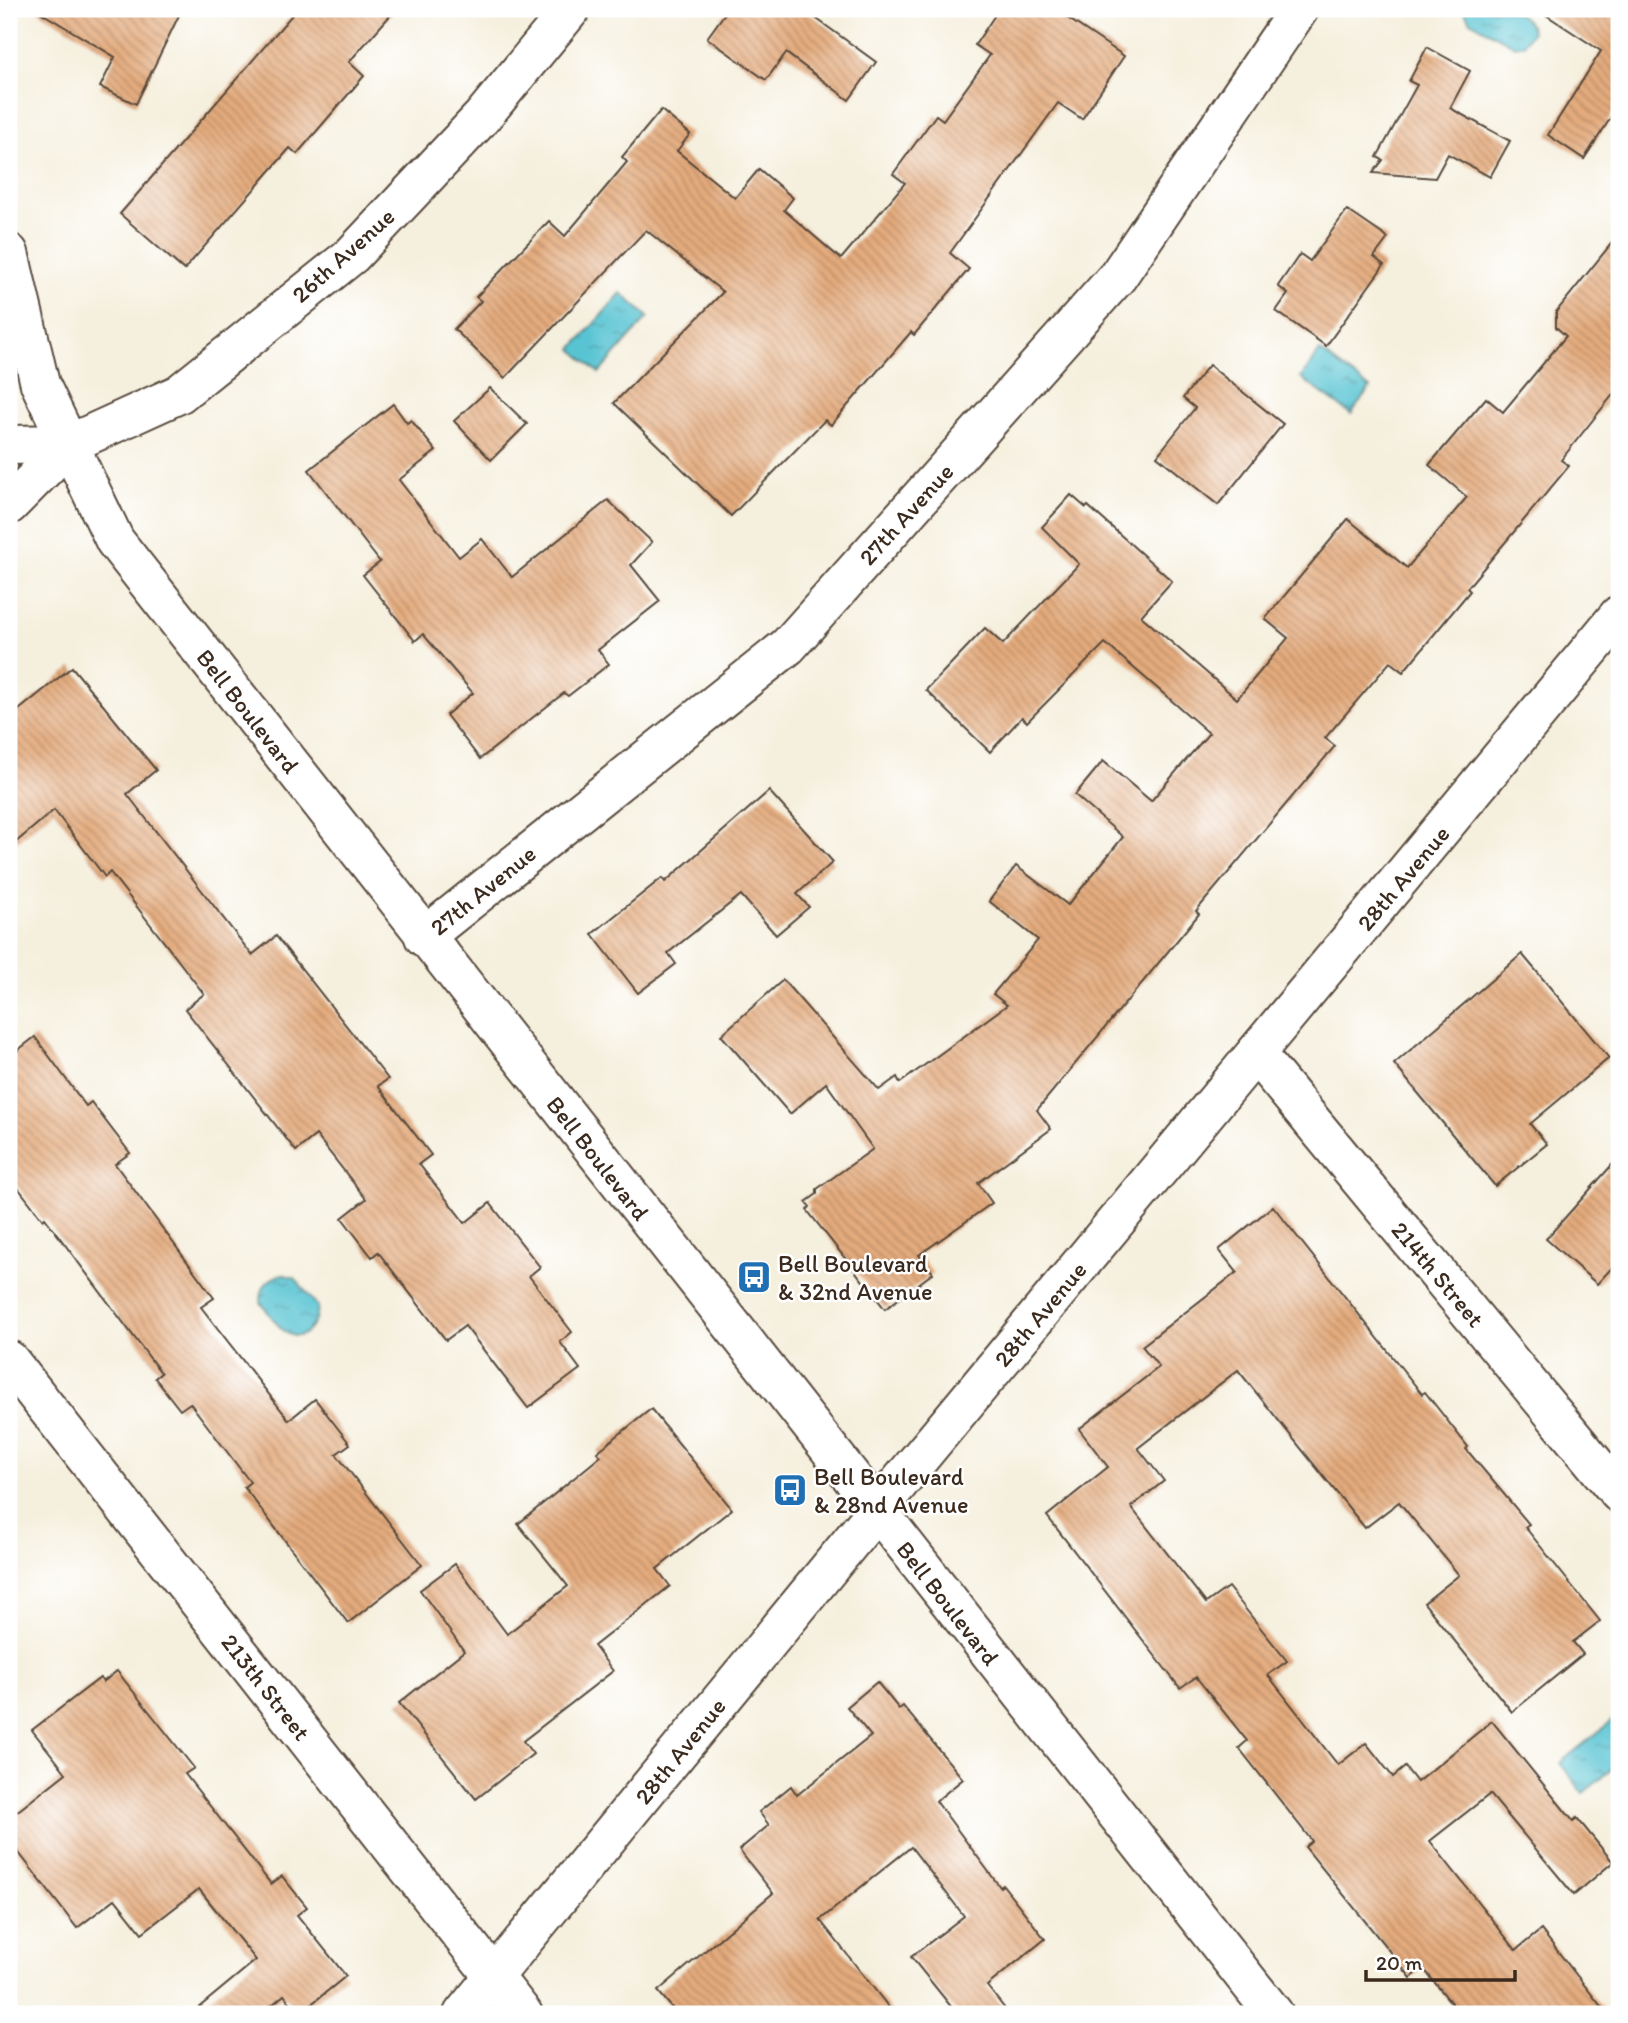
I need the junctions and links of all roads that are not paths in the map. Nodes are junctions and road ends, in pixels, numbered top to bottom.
1 (571, 9) edge
2 (1300, 9) edge
3 (9, 253) edge
4 (69, 444) junction
5 (9, 445) edge
6 (9, 505) edge
7 (1619, 615) edge
8 (424, 937) junction
9 (1257, 1055) junction
10 (9, 1360) edge
11 (1619, 1493) edge
12 (877, 1511) junction
13 (494, 1977) junction
14 (463, 2014) edge
15 (523, 2014) edge
16 (1274, 2014) edge

1 - 4 street, 26th Avenue
2 - 8 street, 27th Avenue
3 - 4 street, Bell Boulevard
4 - 5 street, 26th Avenue
4 - 6 street, 26th Avenue
4 - 8 street, Bell Boulevard
7 - 9 street, 28th Avenue
8 - 12 street, Bell Boulevard
9 - 11 street, 214th Street
9 - 12 street, 28th Avenue
10 - 13 street, 213th Street
12 - 13 street, 28th Avenue
12 - 16 street, Bell Boulevard
13 - 14 street, 28th Avenue
13 - 15 street, 213th Street

